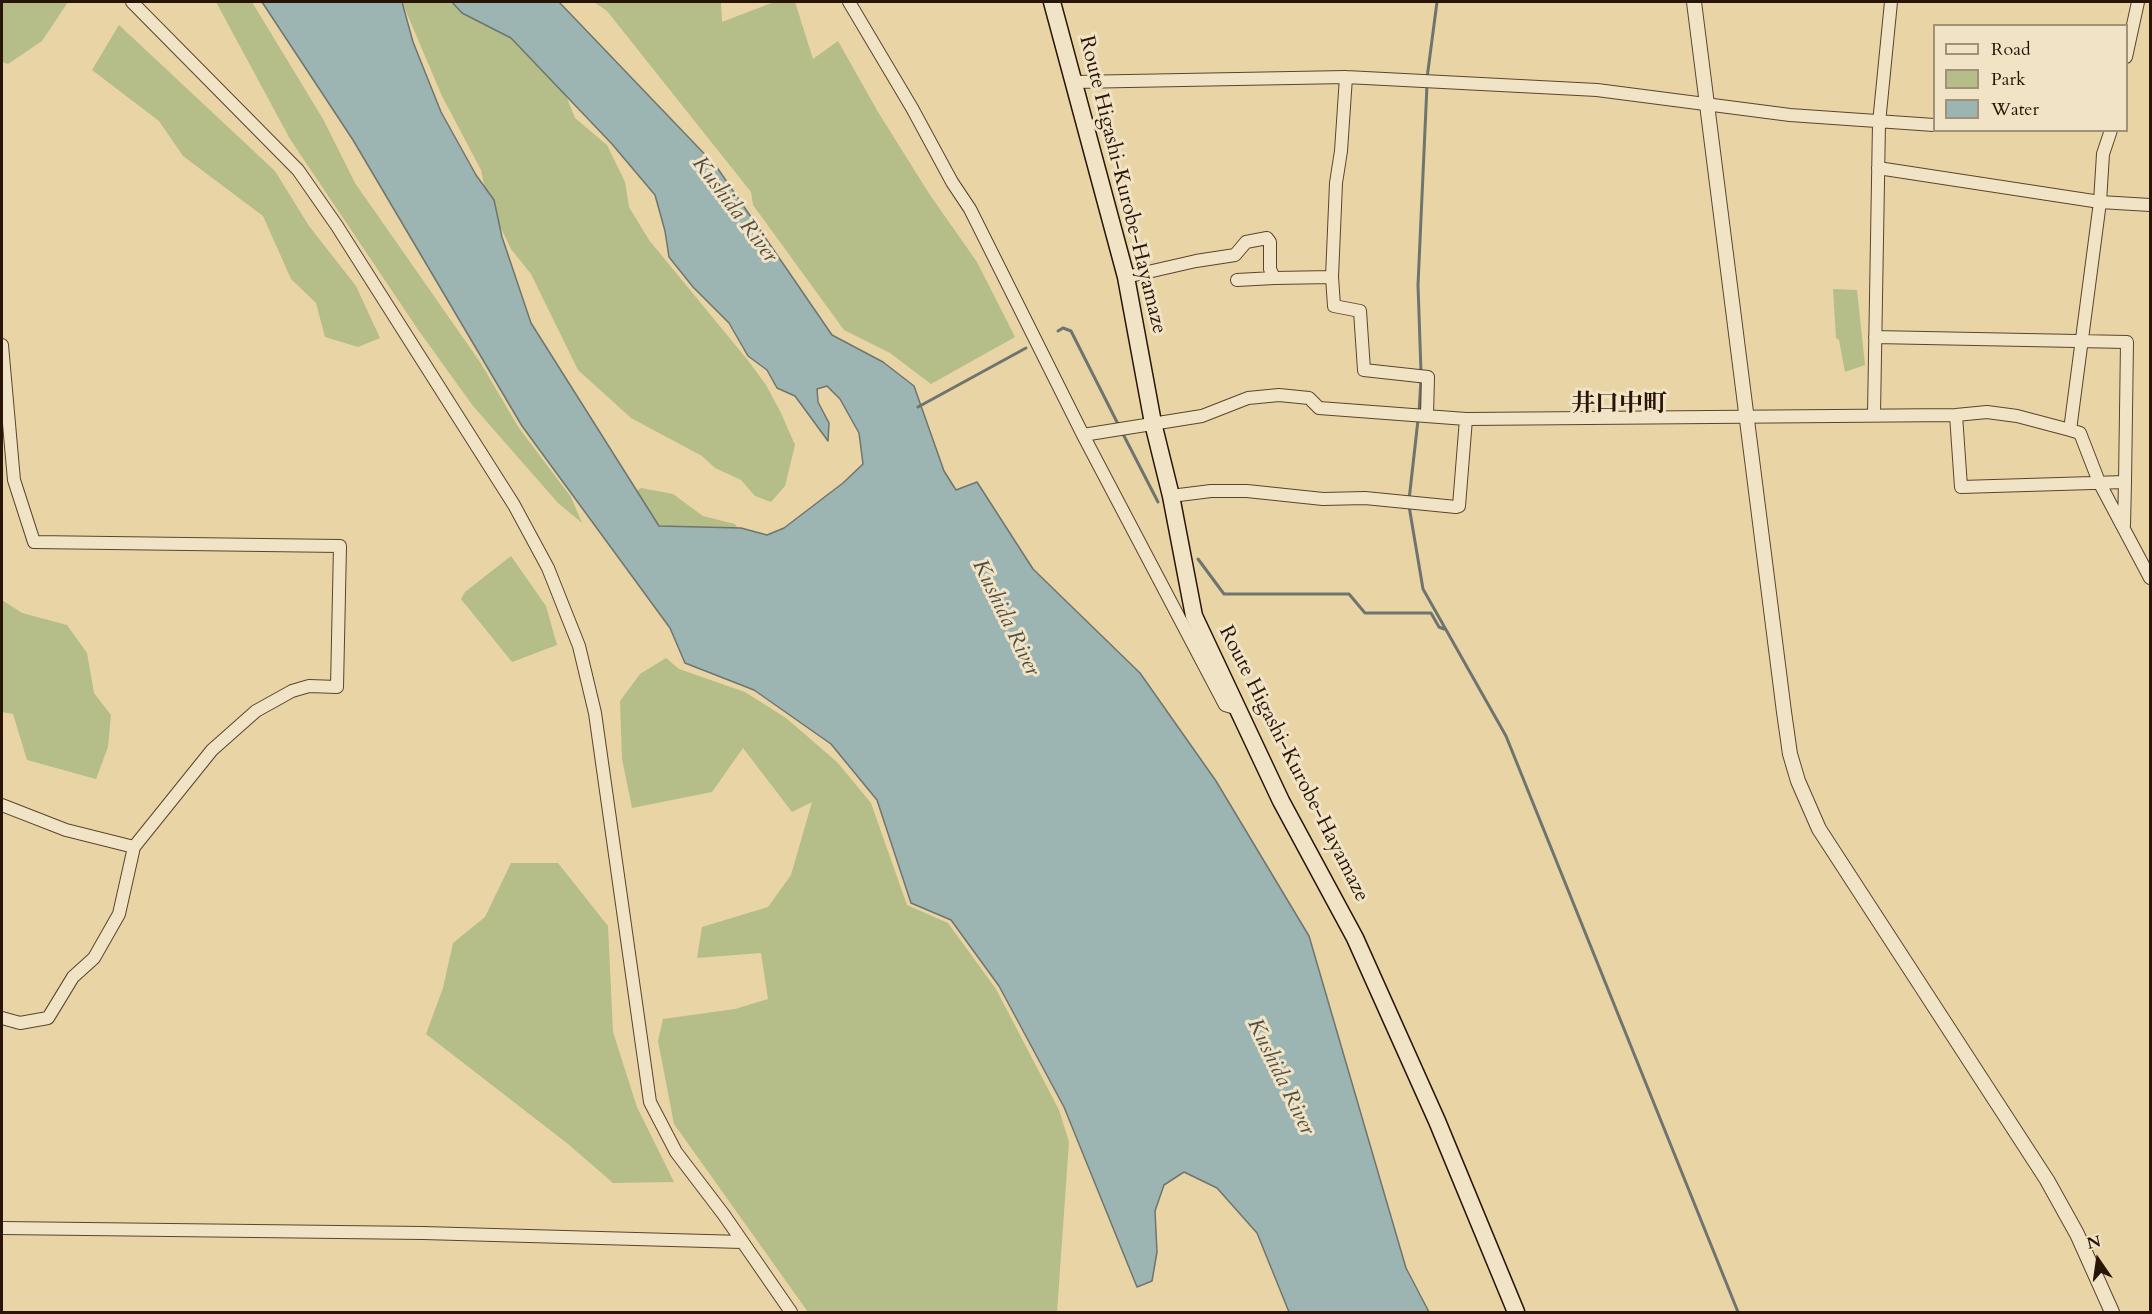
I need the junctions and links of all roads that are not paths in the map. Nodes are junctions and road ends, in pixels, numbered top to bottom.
1 (132, 2) edge
2 (849, 2) edge
3 (1052, 2) edge
4 (1694, 2) edge
5 (1891, 2) edge
6 (2138, 2) edge
7 (2128, 52) edge
8 (1346, 77) junction
9 (1074, 82) junction
10 (1706, 104) junction
11 (1880, 123) junction
12 (1933, 125) edge
13 (2110, 132) edge
14 (1878, 168) junction
15 (2100, 202) junction
16 (2151, 205) edge
17 (1126, 277) junction
18 (1332, 277) junction
19 (1274, 278) junction
20 (1237, 280) dead end
21 (1875, 337) junction
22 (2080, 341) junction
23 (2, 345) edge
24 (1874, 414) junction
25 (1420, 415) junction
26 (1746, 415) junction
27 (1956, 415) junction
28 (1466, 419) junction
29 (1148, 424) junction
30 (2070, 430) junction
31 (1083, 435) junction
32 (2099, 482) junction
33 (2125, 482) junction
34 (1171, 496) junction
35 (2124, 525) junction
36 (2151, 578) edge
37 (1235, 708) junction
38 (2, 805) edge
39 (134, 847) junction
40 (2, 1018) edge
41 (2, 1228) edge
42 (742, 1242) junction
43 (791, 1312) edge
44 (1516, 1312) edge
45 (2112, 1312) edge

1 - 42 street
2 - 31 street
3 - 9 main road, Route Higashi-Kurobe-Hayamaze
4 - 10 street
5 - 11 street
6 - 7 street
8 - 9 street
8 - 10 street
8 - 18 street
9 - 17 main road, Route Higashi-Kurobe-Hayamaze
10 - 11 street
10 - 26 street
11 - 12 street
11 - 14 street
13 - 15 street
14 - 15 street
14 - 21 street
15 - 16 street
15 - 22 street
17 - 19 street
17 - 29 main road, Route Higashi-Kurobe-Hayamaze
18 - 19 street
18 - 25 street
19 - 20 street
21 - 22 street
21 - 24 street
22 - 30 street
22 - 33 street
23 - 39 street
24 - 26 street
24 - 27 street
25 - 28 street
25 - 29 street
26 - 28 street
26 - 45 street
27 - 30 street
27 - 32 street
28 - 34 street
29 - 31 street
29 - 34 main road, Route Higashi-Kurobe-Hayamaze
30 - 32 street
31 - 37 street
32 - 33 street
32 - 35 street
33 - 35 street
34 - 37 main road, Route Higashi-Kurobe-Hayamaze
35 - 36 street
37 - 44 main road, Route Higashi-Kurobe-Hayamaze
38 - 39 street
39 - 40 street
41 - 42 street
42 - 43 street

